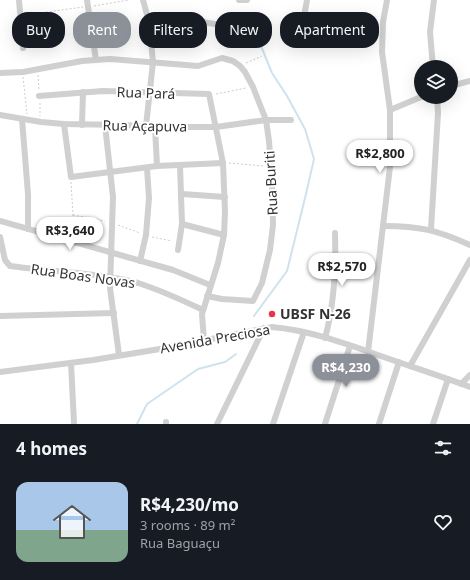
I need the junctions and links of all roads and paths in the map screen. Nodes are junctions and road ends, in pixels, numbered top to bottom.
1 (19, 0) edge
2 (129, 0) edge
3 (143, 0) edge
4 (239, 0) edge
5 (246, 0) edge
6 (307, 0) edge
7 (386, 0) edge
8 (434, 0) edge
9 (87, 3) edge
10 (20, 12) edge
11 (41, 12) edge
12 (146, 12) edge
13 (305, 12) edge
14 (152, 48) edge
15 (262, 56) dead end
16 (96, 60) junction
17 (432, 60) edge
18 (153, 62) junction
19 (240, 66) junction
20 (23, 72) junction
21 (0, 73) edge
22 (470, 81) edge
23 (458, 84) edge
24 (252, 87) junction
25 (83, 92) junction
26 (150, 93) junction
27 (209, 94) junction
28 (39, 96) dead end
29 (414, 100) edge
30 (437, 104) edge
31 (390, 110) junction
32 (0, 116) edge
33 (25, 120) junction
34 (266, 120) junction
35 (291, 120) dead end
36 (64, 124) junction
37 (82, 125) junction
38 (105, 126) junction
39 (146, 126) junction
40 (216, 126) junction
41 (155, 127) junction
42 (223, 162) junction
43 (157, 166) junction
44 (180, 166) junction
45 (271, 167) junction
46 (147, 168) junction
47 (109, 172) junction
48 (71, 177) junction
49 (182, 194) junction
50 (225, 197) junction
51 (0, 221) edge
52 (182, 224) junction
53 (384, 226) junction
54 (28, 229) junction
55 (431, 229) junction
56 (335, 234) dead end
57 (146, 235) junction
58 (224, 235) junction
59 (0, 237) edge
60 (71, 242) junction
61 (180, 243) junction
62 (470, 245) edge
63 (178, 250) dead end
64 (111, 253) junction
65 (470, 260) edge
66 (140, 261) junction
67 (110, 278) junction
68 (210, 285) junction
69 (207, 296) junction
70 (203, 310) junction
71 (114, 313) junction
72 (0, 316) edge
73 (264, 328) junction
74 (304, 332) junction
75 (324, 338) junction
76 (204, 340) junction
77 (350, 346) junction
78 (368, 352) junction
79 (119, 355) junction
80 (399, 362) junction
81 (71, 363) junction
82 (410, 366) junction
83 (0, 372) edge
84 (470, 375) edge
85 (448, 379) junction
86 (461, 384) junction
87 (470, 387) edge
88 (74, 423) edge
89 (217, 424) edge
90 (273, 424) edge
91 (325, 424) edge
92 (379, 424) edge
93 (433, 424) edge

1 - 10 street
2 - 9 path
3 - 12 street
4 - 5 street
6 - 13 street
7 - 31 street
8 - 17 street
9 - 11 path
9 - 16 street
14 - 18 street
15 - 19 path
16 - 18 street
16 - 20 street
18 - 19 street
18 - 26 street
19 - 24 street, Rua Buriti
20 - 21 street
20 - 33 path
22 - 23 street
24 - 27 path
24 - 34 street, Rua Buriti
25 - 26 street, Rua Pará
25 - 28 street, Rua Pará
25 - 37 street
26 - 27 street, Rua Pará
26 - 39 street
27 - 40 street
29 - 31 street
30 - 55 street
31 - 53 street
32 - 33 street, Rua Açapuva
33 - 36 street, Rua Açapuva
33 - 54 street
34 - 35 street, Rua Açapuva
34 - 40 street, Rua Açapuva
34 - 45 street, Rua Buriti
36 - 37 street, Rua Açapuva
36 - 48 street
37 - 38 street, Rua Açapuva
38 - 39 street, Rua Açapuva
38 - 47 street
39 - 41 street, Rua Açapuva
40 - 41 street, Rua Açapuva
40 - 42 street
41 - 43 street
42 - 44 street
42 - 45 path
42 - 50 street
43 - 44 street
43 - 46 street
44 - 49 street
45 - 69 street, Rua Buriti
46 - 47 street
46 - 57 street
47 - 48 street
47 - 64 street
48 - 60 path
49 - 50 street
49 - 52 street
50 - 58 street
51 - 54 street
52 - 58 street
52 - 61 street
53 - 55 street
53 - 78 street
54 - 60 street
55 - 62 street
56 - 75 street
57 - 61 path
57 - 66 street
58 - 68 street
59 - 67 street, Rua Boas Novas
60 - 64 street
61 - 63 street
64 - 66 street
64 - 67 street
65 - 82 street
66 - 68 street
67 - 70 street, Rua Boas Novas
67 - 71 street
68 - 69 street
69 - 70 street
70 - 76 street
71 - 72 street
71 - 79 street
73 - 74 street, Avenida Preciosa
73 - 76 street, Avenida Preciosa
73 - 89 street
74 - 75 street, Avenida Preciosa
74 - 90 street
75 - 77 street, Avenida Preciosa
76 - 79 street, Avenida Preciosa
77 - 78 street, Avenida Preciosa
77 - 91 street
78 - 80 street, Avenida Preciosa
79 - 81 street, Avenida Preciosa
80 - 82 street, Avenida Preciosa
80 - 92 street
81 - 83 street, Avenida Preciosa
81 - 88 street
82 - 85 street, Avenida Preciosa
84 - 86 street
85 - 86 street, Avenida Preciosa
85 - 93 street
86 - 87 street, Avenida Preciosa

